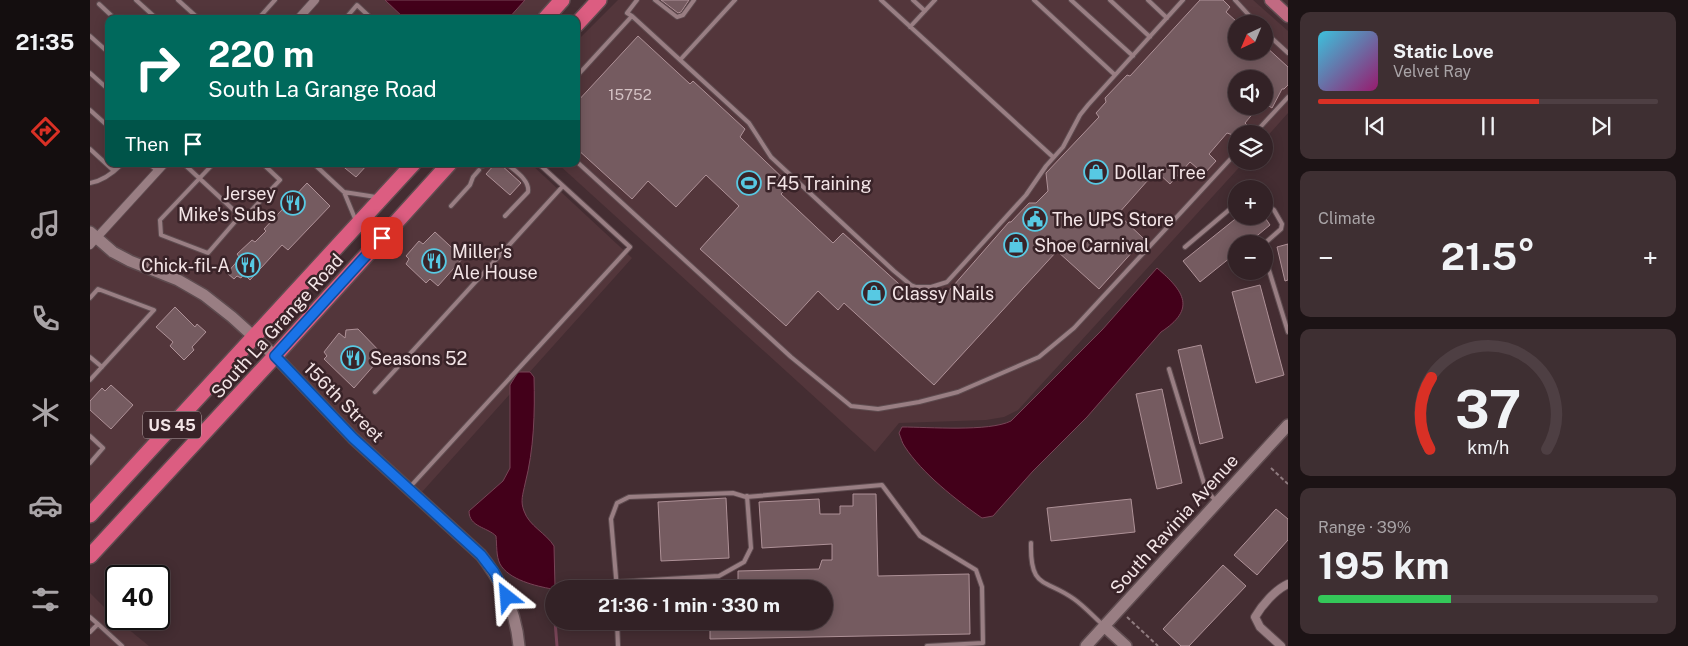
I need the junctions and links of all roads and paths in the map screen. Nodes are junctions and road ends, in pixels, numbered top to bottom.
1 (136, 0) edge
2 (178, 0) edge
3 (275, 0) edge
4 (315, 0) edge
5 (562, 0) edge
6 (599, 0) edge
7 (637, 0) edge
8 (655, 0) edge
9 (694, 0) edge
10 (881, 0) edge
11 (914, 0) edge
12 (935, 0) edge
13 (1034, 0) edge
14 (1071, 0) edge
15 (1110, 0) edge
16 (1148, 0) edge
17 (1184, 0) edge
18 (1235, 0) edge
19 (1271, 0) edge
20 (732, 1) edge
21 (99, 4) dead end
22 (925, 11) junction
23 (111, 15) edge
24 (153, 15) edge
25 (195, 15) edge
26 (262, 15) edge
27 (302, 15) edge
28 (349, 15) edge
29 (368, 15) edge
30 (549, 15) edge
31 (1252, 15) edge
32 (632, 16) junction
33 (1288, 16) edge
34 (1167, 18) junction
35 (580, 21) edge
36 (910, 27) junction
37 (90, 36) edge
38 (1150, 37) junction
39 (1273, 39) edge
40 (105, 49) edge
41 (1288, 53) edge
42 (1132, 56) junction
43 (680, 60) junction
44 (90, 73) edge
45 (580, 73) edge
46 (1115, 75) junction
47 (105, 86) edge
48 (1288, 97) edge
49 (90, 110) edge
50 (105, 123) edge
51 (1262, 125) edge
52 (90, 149) edge
53 (1054, 157) junction
54 (1228, 162) edge
55 (105, 163) edge
56 (580, 165) edge
57 (110, 167) edge
58 (119, 167) edge
59 (153, 167) edge
60 (161, 167) edge
61 (187, 167) edge
62 (210, 167) edge
63 (266, 167) edge
64 (317, 167) edge
65 (410, 167) edge
66 (446, 167) edge
67 (510, 167) edge
68 (542, 167) edge
69 (479, 170) dead end
70 (114, 171) junction
71 (158, 171) junction
72 (200, 178) junction
73 (90, 182) edge
74 (563, 186) junction
75 (344, 192) junction
76 (382, 198) junction
77 (451, 206) dead end
78 (1273, 209) edge
79 (1228, 211) edge
80 (240, 216) junction
81 (505, 216) dead end
82 (358, 224) junction
83 (1273, 236) edge
84 (92, 238) edge
85 (1184, 247) dead end
86 (1272, 280) edge
87 (90, 298) edge
88 (1288, 332) edge
89 (254, 336) junction
90 (275, 356) junction
91 (90, 357) edge
92 (102, 367) junction
93 (1169, 368) dead end
94 (90, 380) edge
95 (375, 392) dead end
96 (1288, 426) edge
97 (90, 436) edge
98 (90, 463) edge
99 (1271, 468) dead end
100 (1288, 484) edge
101 (409, 489) junction
102 (747, 496) junction
103 (1218, 502) junction
104 (90, 515) edge
105 (1032, 544) dead end
106 (90, 556) edge
107 (616, 580) edge
108 (650, 580) edge
109 (1288, 584) edge
110 (1119, 610) junction
111 (90, 617) edge
112 (98, 624) junction
113 (1104, 626) junction
114 (618, 630) edge
115 (90, 632) edge
116 (122, 646) edge
117 (519, 646) edge
118 (618, 646) edge
119 (927, 646) edge
120 (1086, 646) edge
121 (1126, 646) edge
122 (1158, 646) edge
123 (1281, 646) edge

1 - 24 lane
2 - 25 lane
3 - 26 lane
4 - 27 street
5 - 30 highway
6 - 35 highway
7 - 32 lane
8 - 9 lane
10 - 36 lane
11 - 22 lane
12 - 22 lane
13 - 46 lane
14 - 42 lane
15 - 38 lane
16 - 34 lane
17 - 34 lane
18 - 31 lane
19 - 33 main road
20 - 43 lane
21 - 23 lane
22 - 36 lane
28 - 29 lane
32 - 43 lane
32 - 45 lane
34 - 38 lane
36 - 53 lane
37 - 40 lane
38 - 42 lane
39 - 41 lane
42 - 46 lane
43 - 53 lane
44 - 47 lane
46 - 53 lane
48 - 51 lane
49 - 50 lane
52 - 55 lane
54 - 56 lane
57 - 70 lane
58 - 70 lane
59 - 71 lane
60 - 71 street
61 - 72 lane
62 - 72 lane
63 - 80 lane
64 - 75 lane
65 - 76 highway, South La Grange Road / US 45
66 - 90 highway, South La Grange Road / US 45
67 - 81 lane
68 - 74 lane
69 - 77 lane
70 - 73 lane
71 - 84 street
72 - 80 lane
72 - 80 lane
74 - 95 lane
74 - 101 lane
75 - 76 lane
75 - 82 lane
76 - 82 highway, South La Grange Road / US 45
78 - 83 lane
79 - 85 lane
82 - 89 highway, South La Grange Road / US 45
84 - 89 street, 156th Street
86 - 88 lane
87 - 92 lane
89 - 90 street, 156th Street
89 - 104 highway, South La Grange Road / US 45
90 - 101 street, 156th Street
90 - 106 highway, South La Grange Road / US 45
91 - 92 lane
92 - 94 lane
93 - 103 lane
96 - 103 street, South Ravinia Avenue
97 - 98 lane
99 - 100 path
101 - 117 street, 156th Street
102 - 107 lane
102 - 108 lane
102 - 119 lane
103 - 110 street, South Ravinia Avenue
105 - 113 lane
109 - 123 street
110 - 113 street, South Ravinia Avenue
110 - 122 path
111 - 112 lane
112 - 115 lane
112 - 116 lane
113 - 120 street, South Ravinia Avenue
113 - 121 street
114 - 118 lane

